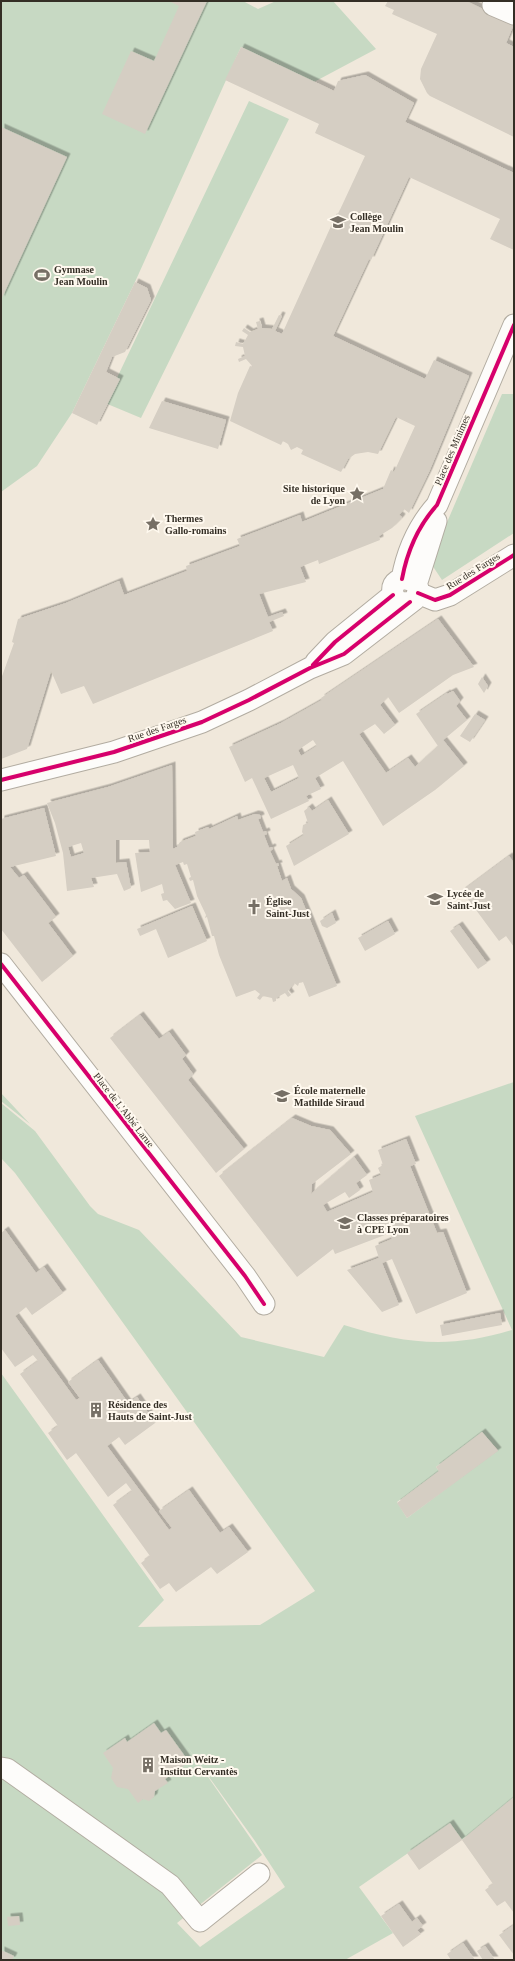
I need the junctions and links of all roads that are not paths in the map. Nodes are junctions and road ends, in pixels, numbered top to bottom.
1 (493, 4) dead end
2 (514, 14) edge
3 (514, 325) edge
4 (514, 554) edge
5 (408, 591) junction
6 (1, 780) edge
7 (1, 964) edge
8 (264, 1304) dead end
9 (1, 1768) edge
10 (259, 1874) dead end

1 - 2 street
3 - 5 street, Place des Minimes
4 - 5 street, Rue des Farges
5 - 6 street, Rue des Farges
7 - 8 street, Place de L'Abbé Larue
9 - 10 street

